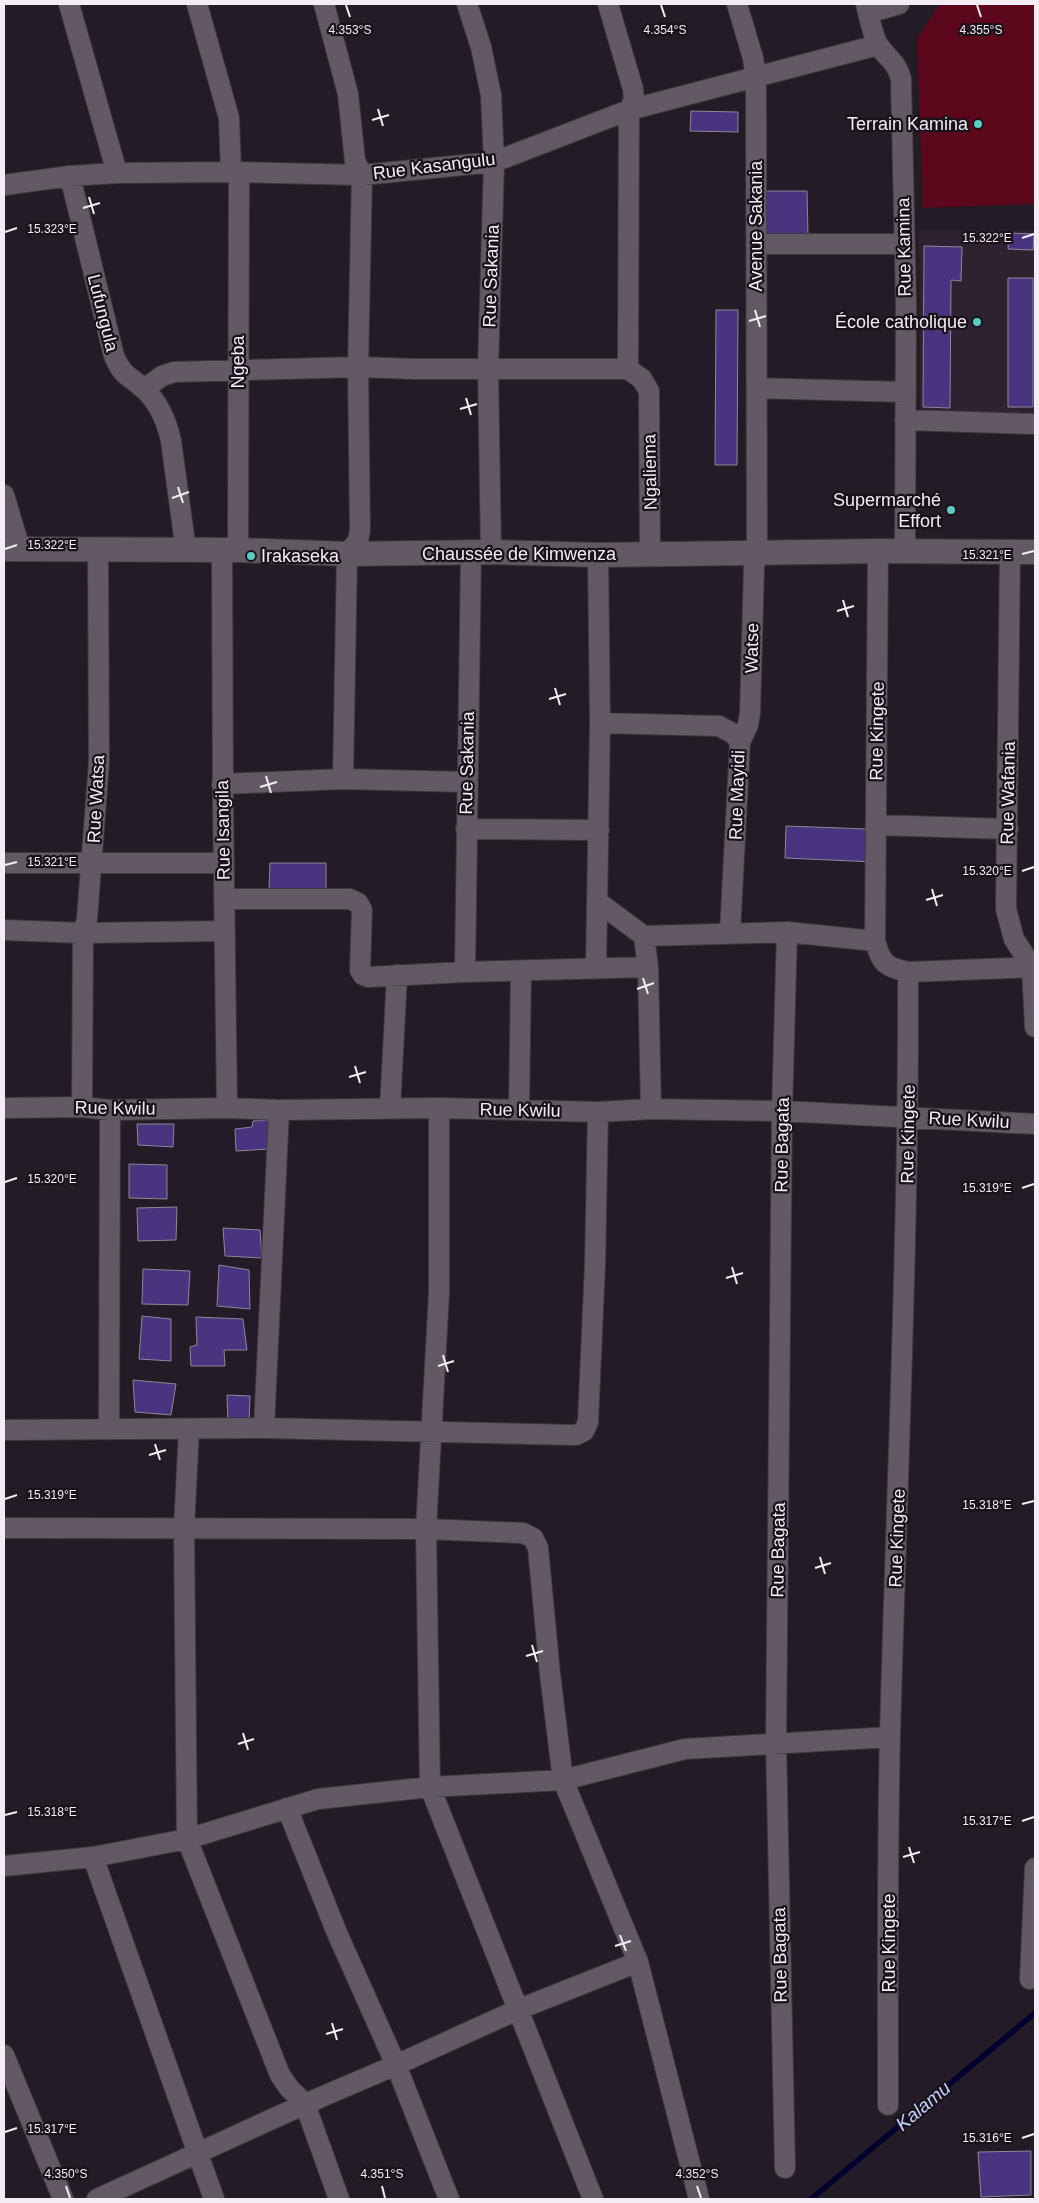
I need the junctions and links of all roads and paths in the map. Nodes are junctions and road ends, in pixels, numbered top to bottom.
1 (69, 4) edge
2 (196, 4) edge
3 (324, 4) edge
4 (467, 4) edge
5 (608, 4) edge
6 (737, 4) edge
7 (899, 4) edge
8 (868, 8) edge
9 (878, 46) junction
10 (756, 79) junction
11 (629, 110) junction
12 (494, 162) junction
13 (235, 172) junction
14 (117, 173) junction
15 (362, 175) junction
16 (70, 176) junction
17 (4, 185) edge
18 (756, 244) junction
19 (904, 244) junction
20 (358, 367) junction
21 (488, 369) junction
22 (628, 369) junction
23 (238, 371) junction
24 (144, 388) junction
25 (757, 388) junction
26 (905, 392) junction
27 (905, 420) junction
28 (1035, 424) edge
29 (4, 495) edge
30 (12, 549) edge
31 (98, 550) junction
32 (186, 551) junction
33 (230, 551) junction
34 (878, 551) junction
35 (905, 551) junction
36 (1010, 552) junction
37 (1035, 552) edge
38 (481, 553) junction
39 (650, 553) junction
40 (757, 553) junction
41 (347, 554) junction
42 (598, 555) junction
43 (600, 723) junction
44 (740, 742) junction
45 (343, 779) junction
46 (466, 782) junction
47 (222, 784) junction
48 (876, 825) junction
49 (1008, 829) junction
50 (466, 830) junction
51 (599, 830) junction
52 (224, 863) junction
53 (4, 864) edge
54 (92, 864) junction
55 (224, 899) junction
56 (598, 902) junction
57 (4, 930) edge
58 (224, 931) junction
59 (786, 932) junction
60 (83, 933) junction
61 (730, 933) junction
62 (644, 936) junction
63 (874, 940) junction
64 (648, 967) junction
65 (1034, 967) edge
66 (596, 969) junction
67 (521, 971) junction
68 (465, 972) junction
69 (908, 972) junction
70 (396, 974) junction
71 (1035, 1027) edge
72 (4, 1108) edge
73 (82, 1108) junction
74 (227, 1108) junction
75 (439, 1108) junction
76 (651, 1108) junction
77 (390, 1109) junction
78 (110, 1110) junction
79 (279, 1110) junction
80 (519, 1110) junction
81 (782, 1110) junction
82 (598, 1112) junction
83 (909, 1116) junction
84 (1035, 1124) edge
85 (264, 1428) junction
86 (108, 1429) junction
87 (189, 1429) junction
88 (4, 1430) edge
89 (431, 1433) junction
90 (4, 1528) edge
91 (184, 1528) junction
92 (426, 1530) junction
93 (890, 1737) junction
94 (776, 1742) junction
95 (563, 1780) junction
96 (430, 1787) junction
97 (287, 1808) junction
98 (187, 1839) junction
99 (94, 1857) junction
100 (4, 1866) edge
101 (1035, 1868) edge
102 (638, 1962) junction
103 (1030, 1979) dead end
104 (517, 2010) junction
105 (4, 2056) edge
106 (396, 2065) junction
107 (305, 2104) junction
108 (888, 2105) dead end
109 (199, 2154) junction
110 (785, 2168) dead end
111 (63, 2199) edge
112 (97, 2199) edge
113 (214, 2199) edge
114 (339, 2199) edge
115 (449, 2199) edge
116 (593, 2199) edge
117 (698, 2199) edge

1 - 14 street
2 - 13 street, Ngeba
3 - 15 street
4 - 12 street, Rue Sakania
5 - 11 street
6 - 10 street, Avenue Sakania
7 - 8 street
8 - 9 street, Rue Kamina
9 - 10 street, Rue Kasangulu
9 - 19 street, Rue Kamina
10 - 11 street, Rue Kasangulu
10 - 18 street, Avenue Sakania
11 - 12 street, Rue Kasangulu
11 - 22 street
12 - 15 street, Rue Kasangulu
12 - 21 street, Rue Sakania
13 - 14 street, Rue Kasangulu
13 - 15 street, Rue Kasangulu
13 - 23 street, Ngeba
14 - 16 street, Rue Kasangulu
15 - 20 street
16 - 17 street, Rue Kasangulu
16 - 24 street, Lufungula
18 - 19 street
18 - 25 street, Avenue Sakania
19 - 26 street, Rue Kamina
20 - 21 street
20 - 23 street
20 - 41 street
21 - 22 street
21 - 38 street, Rue Sakania
22 - 39 street, Ngaliema
23 - 24 street
23 - 33 street, Ngeba
24 - 32 street, Lufungula
25 - 26 street
25 - 40 street, Avenue Sakania
26 - 27 street, Rue Kamina
27 - 28 street
27 - 35 street, Rue Kamina
29 - 30 street
30 - 31 street, Chaussée de Kimwenza
31 - 32 street, Chaussée de Kimwenza
31 - 54 street, Rue Watsa
32 - 33 street, Chaussée de Kimwenza
33 - 41 street, Chaussée de Kimwenza
33 - 47 street, Rue Isangila
34 - 35 street, Chaussée de Kimwenza
34 - 40 street, Chaussée de Kimwenza
34 - 48 street, Rue Kingete
35 - 36 street, Chaussée de Kimwenza
36 - 37 street, Chaussée de Kimwenza
36 - 49 street, Rue Wafania
38 - 41 street, Chaussée de Kimwenza
38 - 42 street, Chaussée de Kimwenza
38 - 46 street, Rue Sakania
39 - 40 street, Chaussée de Kimwenza
39 - 42 street, Chaussée de Kimwenza
40 - 44 street, Watse
41 - 45 street
42 - 43 street
43 - 44 street, Rue Mayidi
43 - 51 street
44 - 61 street, Rue Mayidi
45 - 46 street
45 - 47 street
46 - 50 street, Rue Sakania
47 - 52 street, Rue Isangila
48 - 49 street
48 - 63 street, Rue Kingete
49 - 65 street, Rue Wafania
50 - 51 street
50 - 68 street, Rue Sakania
51 - 56 street
52 - 54 street
52 - 55 street, Rue Isangila
53 - 54 street
54 - 60 street, Rue Watsa
55 - 58 street, Rue Isangila
55 - 70 street
56 - 62 street
56 - 66 street
57 - 60 street
58 - 60 street
58 - 74 street, Rue Isangila
59 - 61 street
59 - 63 street
59 - 81 street, Rue Bagata
60 - 73 street, Rue Watsa
61 - 62 street
62 - 64 street
63 - 69 street
64 - 66 street
64 - 76 street
65 - 69 street
65 - 71 street, Rue Wafania
66 - 67 street
67 - 68 street
67 - 80 street
68 - 70 street
69 - 83 street, Rue Kingete
70 - 77 street
72 - 73 street, Rue Kwilu
73 - 78 street, Rue Kwilu
74 - 78 street, Rue Kwilu
74 - 79 street, Rue Kwilu
75 - 77 street, Rue Kwilu
75 - 80 street, Rue Kwilu
75 - 89 street
76 - 81 street, Rue Kwilu
76 - 82 street, Rue Kwilu
77 - 79 street, Rue Kwilu
78 - 86 street
79 - 85 street
80 - 82 street, Rue Kwilu
81 - 83 street, Rue Kwilu
81 - 94 street, Rue Bagata
82 - 89 street
83 - 84 street, Rue Kwilu
83 - 93 street, Rue Kingete
85 - 87 street
85 - 89 street
86 - 87 street
86 - 88 street
87 - 91 street
89 - 92 street
90 - 91 street
91 - 92 street
91 - 98 street
92 - 95 street
92 - 96 street
93 - 94 street
93 - 108 street, Rue Kingete
94 - 95 street
94 - 110 street, Rue Bagata
95 - 96 street
95 - 102 street
96 - 97 street
96 - 104 street
97 - 98 street
97 - 106 street
98 - 99 street
98 - 107 street
99 - 100 street
99 - 109 street
101 - 103 street
102 - 104 street
102 - 117 street
104 - 106 street
104 - 116 street
105 - 111 street
106 - 107 street
106 - 115 street
107 - 109 street
107 - 114 street
109 - 112 street
109 - 113 street

